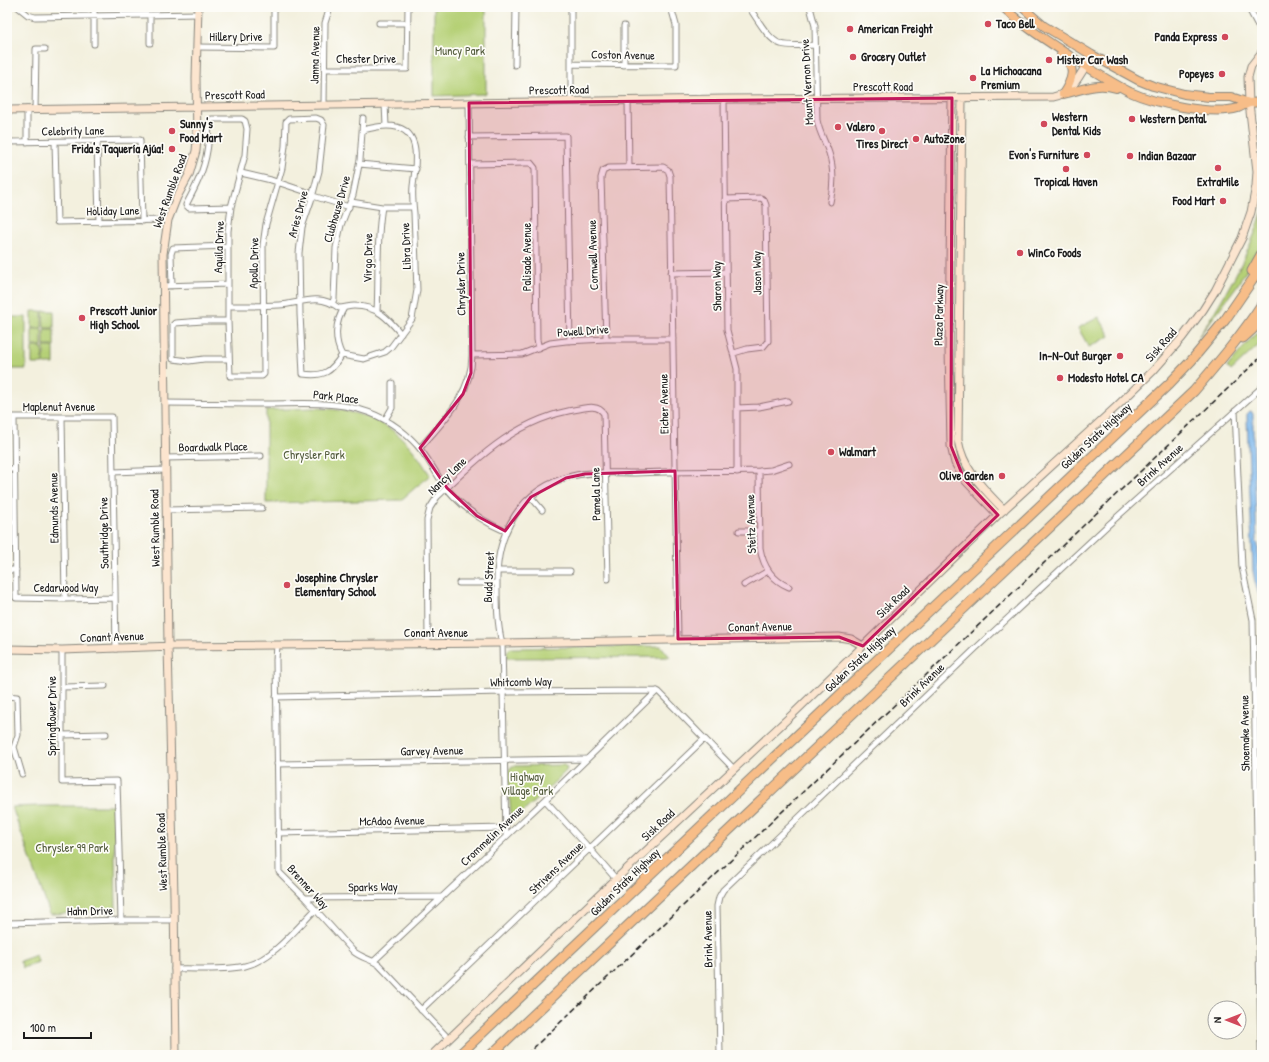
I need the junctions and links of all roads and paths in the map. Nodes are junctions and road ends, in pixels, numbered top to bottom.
1 (18, 7) edge
2 (94, 7) edge
3 (274, 7) edge
4 (330, 7) edge
5 (408, 7) edge
6 (516, 7) edge
7 (571, 7) edge
8 (671, 7) edge
9 (749, 7) edge
10 (810, 7) edge
11 (1003, 7) edge
12 (1022, 7) edge
13 (1248, 7) edge
14 (198, 10) edge
15 (150, 15) junction
16 (94, 16) junction
17 (408, 22) junction
18 (379, 23) dead end
19 (1020, 23) junction
20 (624, 26) dead end
21 (1262, 33) edge
22 (150, 43) dead end
23 (94, 44) dead end
24 (815, 45) junction
25 (197, 47) junction
26 (46, 49) dead end
27 (1262, 52) edge
28 (1092, 55) junction
29 (571, 64) junction
30 (515, 65) dead end
31 (624, 65) junction
32 (1085, 66) junction
33 (324, 69) junction
34 (1128, 91) junction
35 (1063, 94) junction
36 (815, 98) junction
37 (952, 98) junction
38 (962, 98) junction
39 (724, 99) junction
40 (628, 100) junction
41 (571, 101) junction
42 (1262, 102) edge
43 (469, 103) junction
44 (1248, 103) junction
45 (385, 104) junction
46 (324, 105) junction
47 (197, 107) junction
48 (27, 109) junction
49 (7, 110) edge
50 (35, 110) junction
51 (363, 118) dead end
52 (287, 120) joint
53 (386, 126) junction
54 (363, 130) junction
55 (469, 137) junction
56 (97, 141) junction
57 (7, 142) edge
58 (27, 142) junction
59 (55, 142) junction
60 (359, 164) junction
61 (470, 164) junction
62 (629, 168) junction
63 (416, 169) junction
64 (241, 173) junction
65 (278, 183) junction
66 (313, 195) junction
67 (725, 199) junction
68 (830, 202) dead end
69 (350, 204) junction
70 (382, 206) junction
71 (231, 207) junction
72 (413, 207) junction
73 (168, 220) junction
74 (142, 221) junction
75 (99, 222) junction
76 (228, 246) junction
77 (1262, 254) edge
78 (1262, 266) edge
79 (726, 272) junction
80 (671, 273) junction
81 (228, 284) junction
82 (168, 286) junction
83 (300, 301) junction
84 (332, 304) junction
85 (1262, 304) edge
86 (264, 305) junction
87 (229, 306) junction
88 (344, 308) junction
89 (377, 311) junction
90 (1262, 318) edge
91 (228, 321) junction
92 (401, 334) junction
93 (606, 338) junction
94 (673, 338) junction
95 (570, 341) junction
96 (539, 348) junction
97 (734, 354) junction
98 (342, 355) junction
99 (472, 355) junction
100 (1224, 357) junction
101 (228, 359) junction
102 (230, 376) joint
103 (392, 382) dead end
104 (1169, 384) junction
105 (1262, 387) edge
106 (788, 401) dead end
107 (164, 403) junction
108 (738, 408) junction
109 (601, 409) joint
110 (1235, 411) junction
111 (7, 417) edge
112 (14, 417) junction
113 (62, 417) junction
114 (112, 417) joint
115 (386, 420) junction
116 (420, 448) junction
117 (261, 456) dead end
118 (165, 458) junction
119 (789, 464) dead end
120 (14, 469) junction
121 (7, 470) edge
122 (165, 470) junction
123 (675, 471) junction
124 (759, 471) junction
125 (113, 472) junction
126 (737, 472) junction
127 (605, 473) junction
128 (447, 488) junction
129 (531, 497) junction
130 (262, 508) dead end
131 (166, 510) junction
132 (542, 510) dead end
133 (1004, 510) junction
134 (998, 515) junction
135 (7, 522) edge
136 (15, 522) junction
137 (739, 531) dead end
138 (760, 531) junction
139 (505, 532) junction
140 (7, 570) edge
141 (16, 570) junction
142 (497, 571) junction
143 (570, 571) dead end
144 (768, 571) junction
145 (608, 579) dead end
146 (459, 583) dead end
147 (497, 583) junction
148 (744, 585) dead end
149 (789, 587) dead end
150 (115, 598) junction
151 (65, 599) junction
152 (678, 639) junction
153 (502, 643) junction
154 (428, 644) junction
155 (277, 645) junction
156 (168, 646) junction
157 (863, 646) junction
158 (7, 649) edge
159 (116, 649) junction
160 (62, 650) junction
161 (105, 686) dead end
162 (62, 687) junction
163 (657, 691) junction
164 (503, 692) junction
165 (7, 696) edge
166 (276, 697) junction
167 (106, 734) dead end
168 (62, 735) junction
169 (704, 739) junction
170 (586, 759) junction
171 (504, 760) junction
172 (277, 764) junction
173 (734, 769) junction
174 (22, 774) dead end
175 (544, 800) junction
176 (506, 828) junction
177 (278, 833) junction
178 (506, 836) junction
179 (590, 849) junction
180 (616, 879) junction
181 (441, 896) junction
182 (305, 898) junction
183 (315, 910) junction
184 (121, 920) junction
185 (174, 920) junction
186 (7, 923) edge
187 (374, 961) junction
188 (174, 969) junction
189 (421, 1010) junction
190 (449, 1039) junction
191 (176, 1055) edge
192 (432, 1055) edge
193 (459, 1055) edge
194 (491, 1055) edge
195 (720, 1055) edge
196 (1261, 1055) edge

1 - 16 street
2 - 16 street
3 - 25 street, Hillery Drive
4 - 33 street, Janna Avenue
5 - 17 street
6 - 30 street
7 - 29 street
8 - 31 street, Coston Avenue
9 - 24 street
10 - 24 street, Mount Vernon Drive
11 - 19 main road
12 - 28 main road
13 - 21 street
14 - 15 street
14 - 25 street, West Rumble Road
15 - 16 street
15 - 22 street
16 - 23 street
17 - 18 street
17 - 33 street, Chester Drive
19 - 32 main road
19 - 35 main road
20 - 31 street
24 - 36 street, Mount Vernon Drive
25 - 47 street, West Rumble Road
26 - 50 street
27 - 44 street, Sisk Road
28 - 32 street
28 - 44 main road
29 - 31 street, Coston Avenue
29 - 41 street
32 - 34 main road
32 - 35 street
33 - 46 street, Janna Avenue
34 - 35 main road
34 - 44 main road
35 - 38 street, Prescott Road
36 - 37 street, Prescott Road
36 - 39 street, Prescott Road
36 - 68 street, Mount Vernon Drive
37 - 38 street, Prescott Road
37 - 134 street, Plaza Parkway
38 - 133 street, Plaza Parkway
39 - 40 street, Prescott Road
39 - 67 street, Sharon Way
40 - 41 street, Prescott Road
40 - 62 street
41 - 43 street, Prescott Road
42 - 44 main road
43 - 45 street, Prescott Road
43 - 55 street, Chrysler Drive
44 - 133 street, Sisk Road
45 - 46 street, Prescott Road
45 - 53 street
46 - 47 street, Prescott Road
47 - 50 street, Prescott Road
47 - 73 street, West Rumble Road
48 - 49 street, Prescott Road
48 - 50 street, Prescott Road
48 - 58 street
51 - 54 street, Clubhouse Drive
52 - 65 street, Apollo Drive
52 - 66 street, Aries Drive
53 - 54 street, Libra Drive
53 - 63 street, Libra Drive
54 - 60 street, Clubhouse Drive
55 - 61 street, Chrysler Drive
55 - 95 street
56 - 59 street, Celebrity Lane
56 - 74 street, Celebrity Lane
56 - 75 street
57 - 58 street, Celebrity Lane
58 - 59 street, Celebrity Lane
59 - 75 street, Holiday Lane
60 - 63 street
60 - 69 street, Clubhouse Drive
61 - 96 street, Palisade Avenue
61 - 99 street, Chrysler Drive
62 - 80 street, Eicher Avenue
62 - 93 street, Cornwell Avenue
63 - 72 street, Libra Drive
64 - 65 street
64 - 71 street, Aquila Drive
64 - 71 street, Aquila Drive
65 - 66 street
65 - 86 street, Apollo Drive
66 - 69 street
66 - 83 street, Aries Drive
67 - 79 street, Sharon Way
67 - 97 street, Jason Way
69 - 70 street
69 - 84 street, Clubhouse Drive
70 - 72 street
70 - 89 street, Virgo Drive
71 - 76 street, Aquila Drive
72 - 92 street, Libra Drive
73 - 74 street, Holiday Lane
73 - 82 street, West Rumble Road
74 - 75 street, Holiday Lane
76 - 81 street, Aquila Drive
76 - 82 street
77 - 104 highway
78 - 104 highway, Golden State Highway
79 - 80 street
79 - 97 street, Sharon Way
80 - 94 street, Eicher Avenue
81 - 82 street
81 - 87 street, Aquila Drive
82 - 107 street, West Rumble Road
83 - 84 street
83 - 86 street
83 - 98 street, Aries Drive
84 - 88 street
85 - 100 highway
86 - 87 street
86 - 102 street, Apollo Drive
87 - 91 street, Aquila Drive
88 - 89 street
88 - 98 street
89 - 92 street
90 - 100 highway
91 - 101 street, Aquila Drive
91 - 101 street
92 - 98 street, Libra Drive
93 - 94 street, Powell Drive
93 - 95 street, Powell Drive
94 - 123 street, Eicher Avenue
95 - 96 street, Powell Drive
96 - 99 street, Powell Drive
97 - 108 street, Sharon Way
99 - 116 street, Chrysler Drive
100 - 194 highway
101 - 102 street, Aquila Drive
103 - 115 street
104 - 193 highway, Golden State Highway
105 - 110 street, Brink Avenue
106 - 108 street
107 - 115 street, Park Place
107 - 118 street, West Rumble Road
108 - 126 street, Sharon Way
109 - 127 street, Pamela Lane
109 - 128 street, Nancy Lane
110 - 195 street, Brink Avenue
110 - 196 street, Shoemake Avenue
111 - 112 street, Maplenut Avenue
112 - 113 street, Maplenut Avenue
112 - 120 street
113 - 114 street, Maplenut Avenue
113 - 151 street, Edmunds Avenue
114 - 125 street, Southridge Drive
115 - 116 street, Park Place
116 - 128 street, Park Place
117 - 118 street, Boardwalk Place
118 - 122 street, West Rumble Road
119 - 124 street, Budd Street
120 - 121 street
120 - 136 street
122 - 125 street
122 - 131 street, West Rumble Road
123 - 126 street, Budd Street
123 - 127 street, Budd Street
123 - 152 street, Eicher Avenue
124 - 126 street, Budd Street
124 - 138 street, Steitz Avenue
125 - 150 street, Southridge Drive
127 - 129 street, Budd Street
127 - 145 street, Pamela Lane
128 - 139 street, Park Place
128 - 154 street, Nancy Lane
129 - 132 street
129 - 139 street, Budd Street
130 - 131 street
131 - 156 street, West Rumble Road
133 - 134 street, Sisk Road
134 - 157 street, Sisk Road
135 - 136 street
136 - 141 street
137 - 138 street
138 - 144 street, Steitz Avenue
139 - 142 street, Budd Street
140 - 141 street
141 - 151 street, Cedarwood Way
142 - 143 street
142 - 147 street, Budd Street
144 - 148 street
144 - 149 street, Steitz Avenue
146 - 147 street
147 - 153 street, Budd Street
150 - 151 street, Cedarwood Way
150 - 159 street, Southridge Drive
152 - 153 street, Conant Avenue
152 - 157 street, Conant Avenue
153 - 154 street, Conant Avenue
153 - 164 street, Budd Street
154 - 155 street, Conant Avenue
155 - 156 street, Conant Avenue
155 - 166 street, Brenner Way
156 - 159 street, Conant Avenue
156 - 185 street, West Rumble Road
157 - 173 street, Sisk Road
158 - 160 street, Conant Avenue
159 - 160 street, Conant Avenue
160 - 162 street, Springflower Drive
161 - 162 street
162 - 168 street, Springflower Drive
163 - 164 street, Whitcomb Way
163 - 169 street
163 - 170 street, Crommelin Avenue
164 - 166 street, Whitcomb Way
164 - 171 street, Budd Street
165 - 174 street
166 - 172 street, Brenner Way
167 - 168 street
168 - 184 street, Springflower Drive
169 - 173 street
169 - 179 street, Strivens Avenue
170 - 171 street, Garvey Avenue
170 - 175 street, Crommelin Avenue
171 - 172 street, Garvey Avenue
171 - 176 street, Budd Street
172 - 177 street, Brenner Way
173 - 180 street, Sisk Road
175 - 178 street, Crommelin Avenue
175 - 179 street
176 - 177 street, McAdoo Avenue
176 - 178 street, Budd Street
177 - 182 street, Brenner Way
178 - 181 street, Crommelin Avenue
179 - 180 street
179 - 189 street, Strivens Avenue
180 - 190 street, Sisk Road
181 - 182 street, Sparks Way
181 - 187 street, Crommelin Avenue
182 - 183 street, Brenner Way
183 - 187 street, Brenner Way
183 - 188 street
184 - 185 street, Hahn Drive
184 - 186 street, Hahn Drive
185 - 188 street, West Rumble Road
187 - 189 street, Brenner Way
188 - 191 street, West Rumble Road
189 - 190 street, Brenner Way
190 - 192 street, Sisk Road

